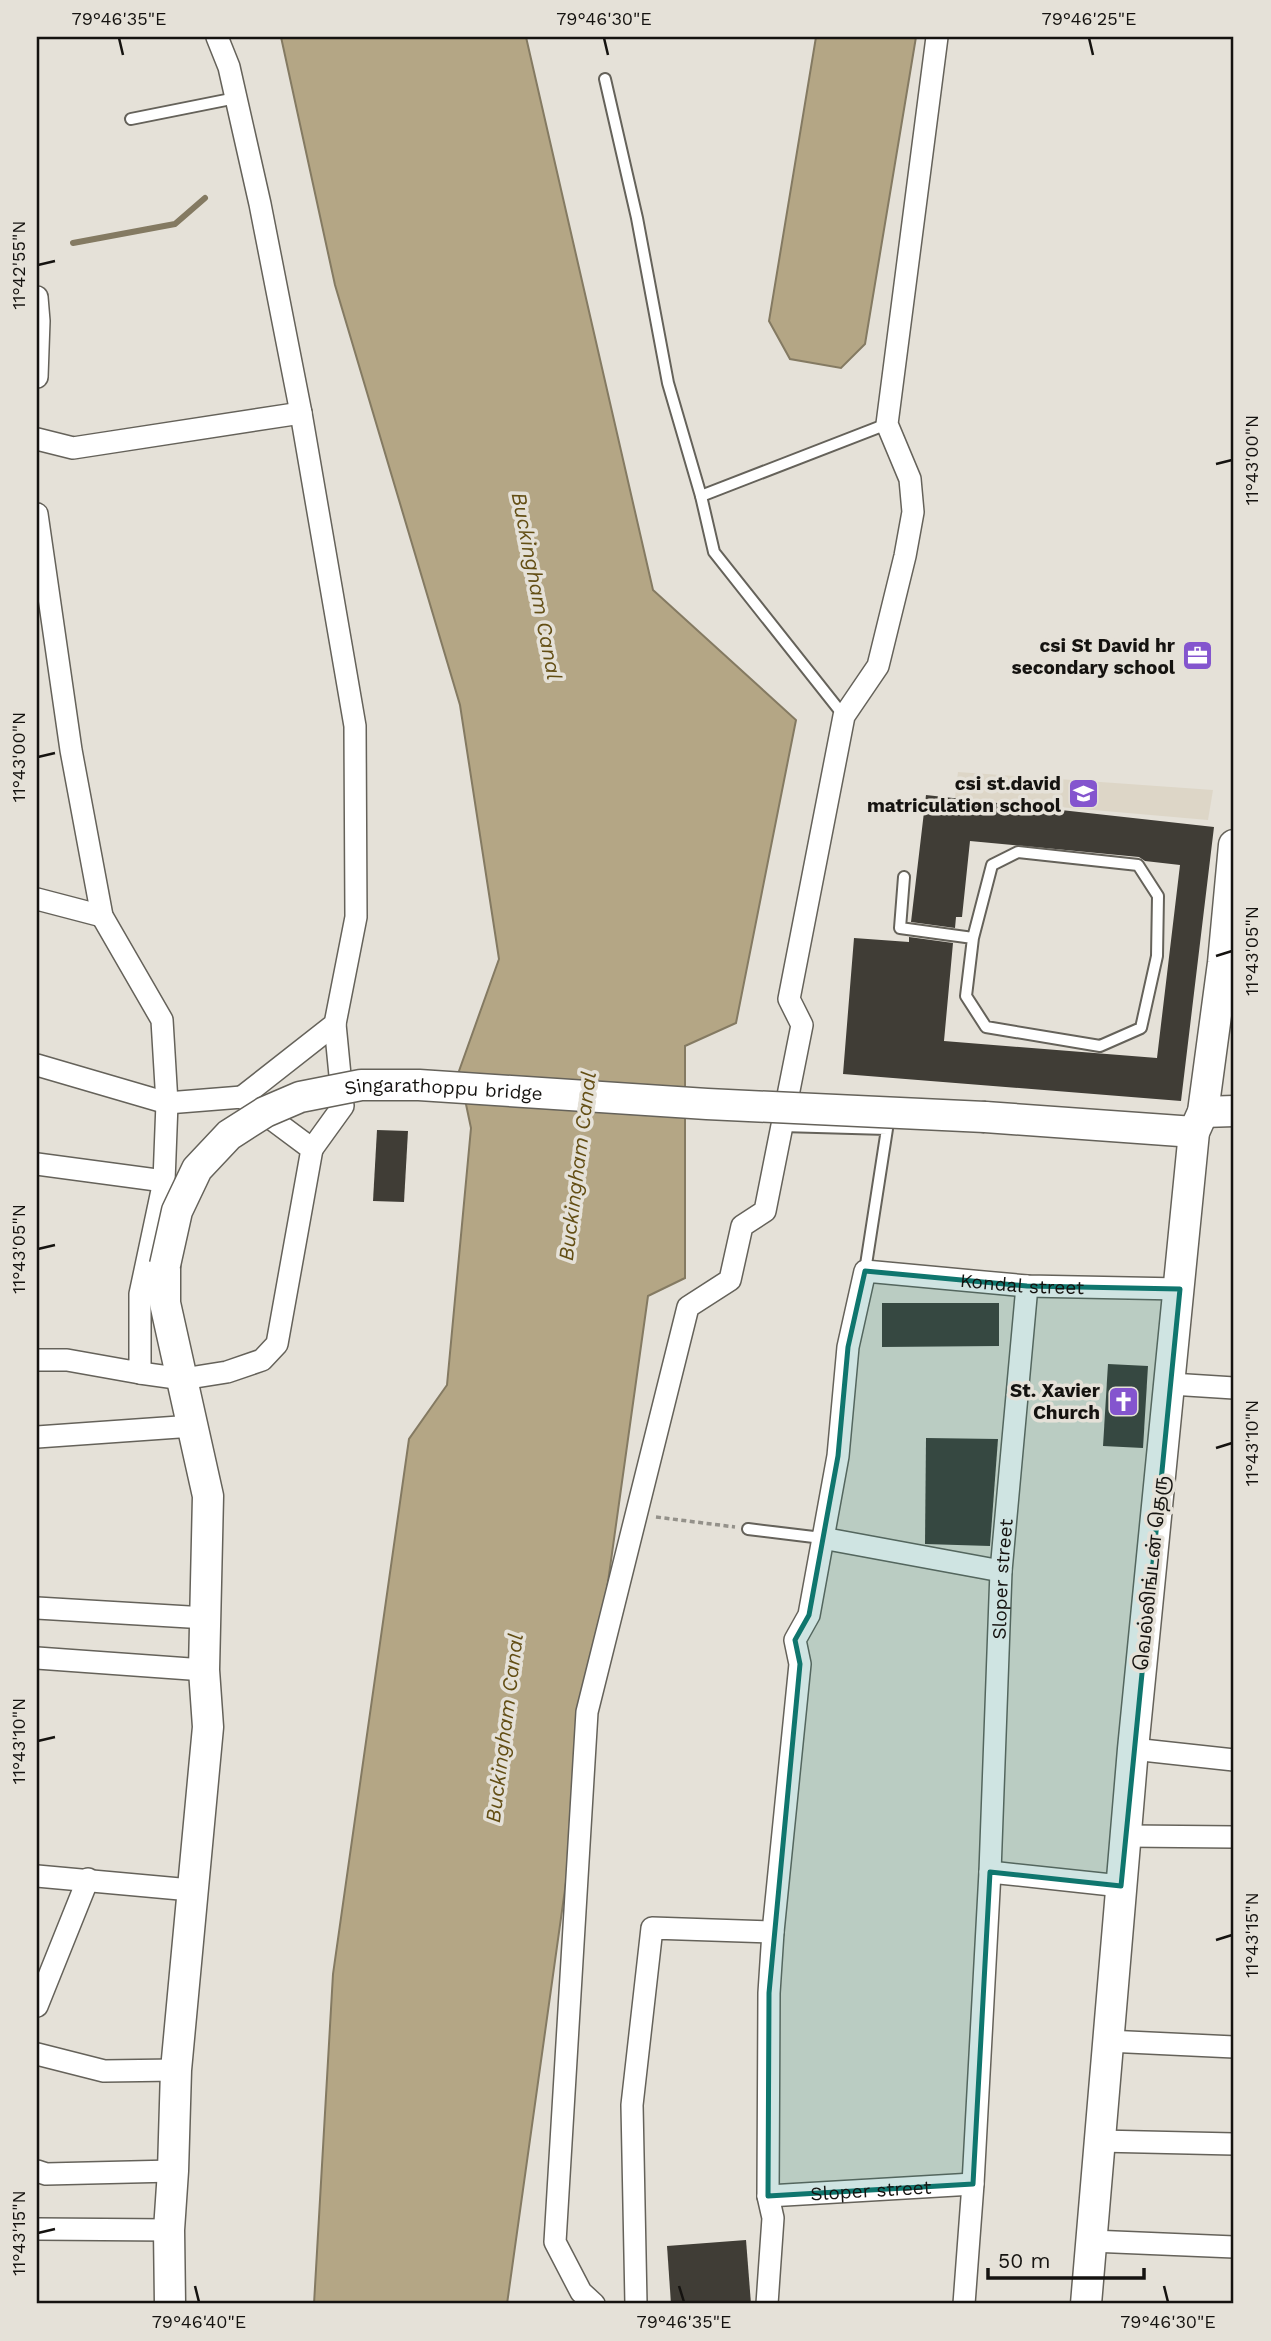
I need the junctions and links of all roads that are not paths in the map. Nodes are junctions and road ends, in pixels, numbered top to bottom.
1 (217, 37) edge
2 (937, 37) edge
3 (605, 79) dead end
4 (236, 98) junction
5 (131, 118) dead end
6 (37, 297) edge
7 (37, 377) edge
8 (301, 413) junction
9 (887, 424) junction
10 (37, 439) edge
11 (701, 496) junction
12 (37, 514) edge
13 (844, 716) junction
14 (1234, 845) edge
15 (904, 877) dead end
16 (37, 899) edge
17 (102, 916) junction
18 (973, 938) junction
19 (335, 1024) junction
20 (37, 1065) edge
21 (242, 1097) junction
22 (167, 1103) junction
23 (1234, 1111) edge
24 (1199, 1122) junction
25 (782, 1126) junction
26 (312, 1149) junction
27 (37, 1164) edge
28 (164, 1181) junction
29 (865, 1271) junction
30 (1027, 1286) junction
31 (1180, 1289) junction
32 (37, 1360) edge
33 (140, 1373) junction
34 (183, 1379) junction
35 (1171, 1384) junction
36 (1234, 1388) edge
37 (193, 1426) junction
38 (37, 1437) edge
39 (748, 1529) road end
40 (822, 1538) junction
41 (1001, 1571) junction
42 (37, 1608) edge
43 (206, 1618) junction
44 (37, 1658) edge
45 (204, 1670) junction
46 (1133, 1749) junction
47 (1234, 1760) edge
48 (1127, 1836) junction
49 (1234, 1837) edge
50 (990, 1872) junction
51 (37, 1876) edge
52 (88, 1880) junction
53 (1121, 1886) junction
54 (191, 1890) junction
55 (773, 1932) junction
56 (37, 2006) edge
57 (1107, 2041) junction
58 (1234, 2047) edge
59 (37, 2054) edge
60 (176, 2070) junction
61 (1099, 2141) junction
62 (1234, 2144) edge
63 (37, 2171) edge
64 (173, 2171) junction
65 (973, 2184) junction
66 (768, 2196) junction
67 (37, 2229) edge
68 (169, 2230) junction
69 (1091, 2241) junction
70 (1234, 2247) edge
71 (170, 2304) edge
72 (594, 2304) edge
73 (636, 2304) edge
74 (767, 2304) edge
75 (964, 2304) edge
76 (1086, 2304) edge

1 - 4 street
2 - 9 street
3 - 11 lane
4 - 5 lane
4 - 8 street
6 - 7 street
8 - 10 street
8 - 19 street
9 - 11 lane
9 - 13 street
11 - 13 lane
12 - 17 street
13 - 25 street
14 - 24 main road, வெல்லிங்டன் தெரு
15 - 18 lane
16 - 17 street
17 - 22 street
18 - 18 lane
19 - 21 street
19 - 26 street
20 - 22 street
21 - 22 street
21 - 26 street
22 - 28 street
23 - 24 main road
24 - 31 main road, வெல்லிங்டன் தெரு
24 - 34 main road, Singarathoppu bridge, bridge
25 - 29 lane
25 - 72 street
26 - 34 street
27 - 28 street
28 - 33 street
29 - 30 street, Kondal street
29 - 40 street
30 - 31 street, Kondal street
30 - 41 street, Sloper street
31 - 35 main road, வெல்லிங்டன் தெரு
32 - 33 street
33 - 34 street
34 - 37 main road, Singarathoppu bridge
35 - 36 street
35 - 46 main road, வெல்லிங்டன் தெரு
37 - 38 street
37 - 43 main road, Singarathoppu bridge
39 - 40 lane
40 - 41 street
40 - 55 street
41 - 50 street, Sloper street
42 - 43 street
43 - 45 main road, Singarathoppu bridge
44 - 45 street
45 - 54 main road, Singarathoppu bridge
46 - 47 street
46 - 48 main road, வெல்லிங்டன் தெரு
48 - 49 street
48 - 53 main road, வெல்லிங்டன் தெரு
50 - 53 street
50 - 65 street, Sloper street
51 - 52 street
52 - 54 street
52 - 56 street
53 - 57 main road, வெல்லிங்டன் தெரு
54 - 60 main road, Singarathoppu bridge
55 - 66 street
55 - 73 street
57 - 58 street
57 - 61 main road, வெல்லிங்டன் தெரு
59 - 60 street
60 - 64 main road, Singarathoppu bridge
61 - 62 street
61 - 69 main road, வெல்லிங்டன் தெரு
63 - 64 street
64 - 68 main road, Singarathoppu bridge
65 - 66 street, Sloper street
65 - 75 street, Sloper street
66 - 74 street
67 - 68 street
68 - 71 main road, Singarathoppu bridge
69 - 70 street
69 - 76 main road, வெல்லிங்டன் தெரு

